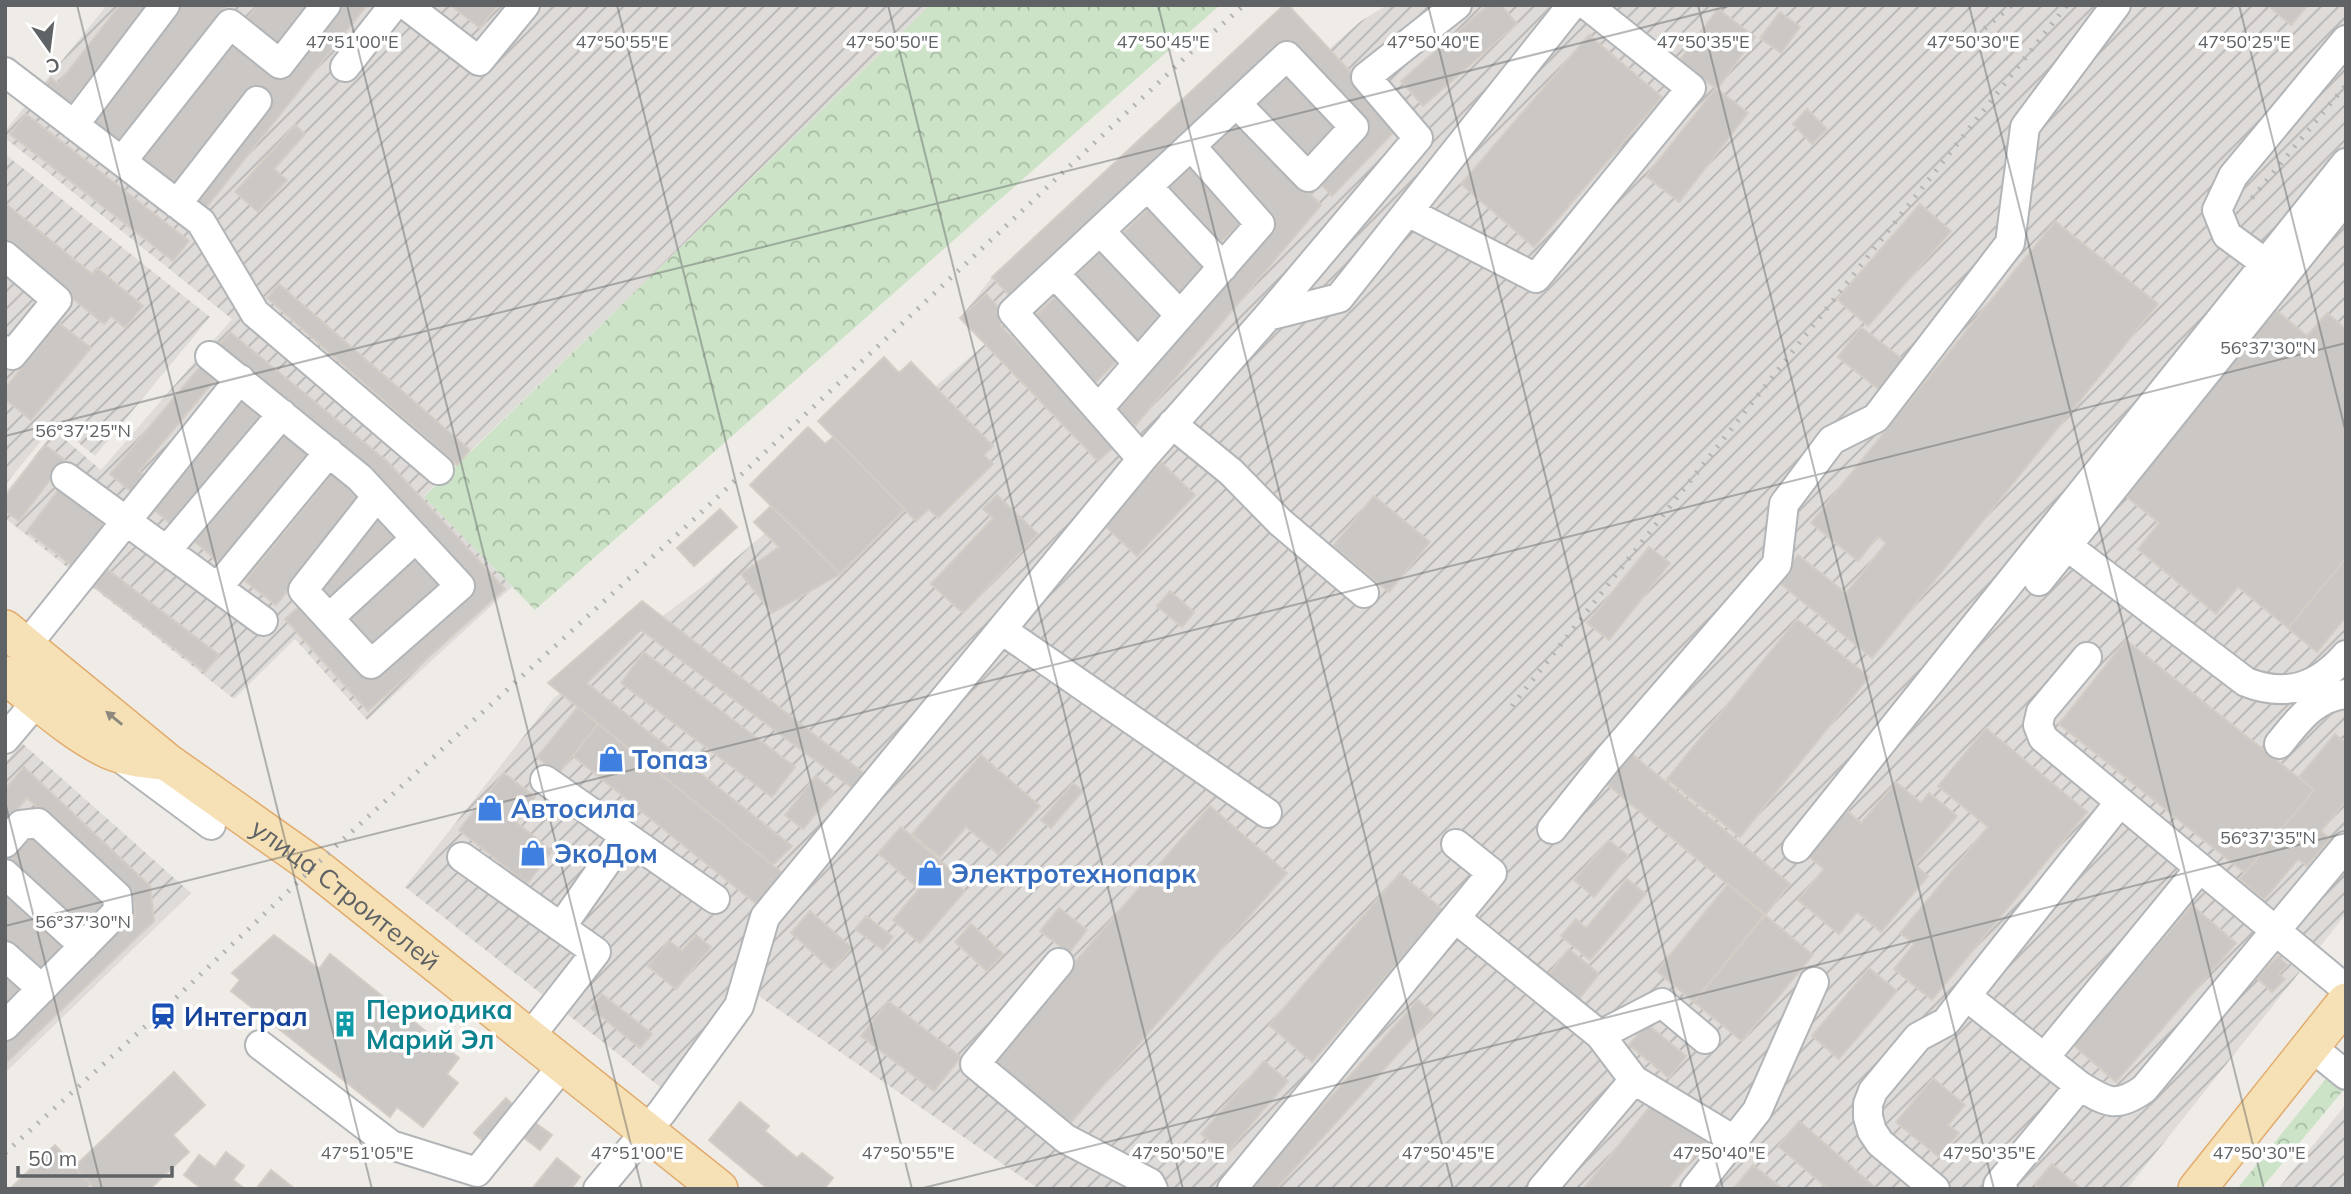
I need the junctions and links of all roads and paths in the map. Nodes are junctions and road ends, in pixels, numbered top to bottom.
1 (165, 5) edge
2 (326, 5) edge
3 (394, 5) edge
4 (406, 5) edge
5 (524, 5) edge
6 (1457, 5) edge
7 (1572, 5) edge
8 (1587, 5) edge
9 (2116, 5) edge
10 (237, 15) edge
11 (2346, 40) edge
12 (345, 67) dead end
13 (5, 72) edge
14 (257, 101) dead end
15 (1237, 104) dead end
16 (74, 125) junction
17 (1191, 146) junction
18 (122, 161) junction
19 (2346, 163) edge
20 (1148, 187) junction
21 (2346, 198) edge
22 (177, 204) junction
23 (1408, 212) junction
24 (1100, 231) junction
25 (5, 256) edge
26 (2265, 263) junction
27 (1223, 267) junction
28 (1055, 274) junction
29 (1180, 315) junction
30 (1268, 316) junction
31 (5, 350) edge
32 (210, 356) dead end
33 (1138, 363) junction
34 (240, 379) junction
35 (1098, 409) junction
36 (282, 414) junction
37 (1172, 424) junction
38 (329, 452) junction
39 (1142, 459) junction
40 (439, 470) dead end
41 (66, 477) dead end
42 (377, 496) junction
43 (126, 520) junction
44 (416, 538) junction
45 (2067, 547) junction
46 (167, 550) junction
47 (2039, 581) dead end
48 (218, 587) junction
49 (1364, 593) dead end
50 (329, 618) junction
51 (263, 621) dead end
52 (1002, 629) junction
53 (12, 650) edge
54 (2346, 655) edge
55 (2087, 657) dead end
56 (2346, 694) edge
57 (38, 700) junction
58 (5, 739) edge
59 (2279, 744) dead end
60 (110, 750) junction
61 (167, 762) junction
62 (545, 780) dead end
63 (2120, 802) junction
64 (1267, 813) dead end
65 (211, 825) dead end
66 (1552, 829) dead end
67 (625, 836) junction
68 (5, 843) edge
69 (1455, 844) dead end
70 (2346, 846) edge
71 (1797, 848) dead end
72 (462, 857) dead end
73 (2200, 868) junction
74 (5, 874) edge
75 (715, 899) dead end
76 (1455, 918) junction
77 (561, 927) junction
78 (2276, 932) junction
79 (84, 946) junction
80 (5, 956) edge
81 (1059, 963) dead end
82 (1814, 982) dead end
83 (42, 989) junction
84 (2346, 989) edge
85 (1966, 996) junction
86 (2346, 1002) edge
87 (5, 1026) edge
88 (1600, 1035) junction
89 (530, 1038) junction
90 (1704, 1039) dead end
91 (260, 1045) dead end
92 (2309, 1045) junction
93 (2044, 1058) junction
94 (563, 1065) junction
95 (2346, 1075) edge
96 (1634, 1080) junction
97 (2080, 1086) junction
98 (646, 1131) junction
99 (1734, 1140) junction
100 (467, 1180) edge
101 (1997, 1187) edge
102 (598, 1189) edge
103 (719, 1189) edge
104 (1153, 1189) edge
105 (1232, 1189) edge
106 (1542, 1189) edge
107 (1695, 1189) edge
108 (1935, 1189) edge
109 (2197, 1189) edge

1 - 16 street
2 - 10 street
3 - 12 street
4 - 5 street
6 - 30 street
7 - 23 street
8 - 23 street
9 - 66 street
10 - 18 street
11 - 26 street
13 - 16 street
14 - 22 street
15 - 17 street
16 - 18 street
17 - 20 street
17 - 27 street
18 - 22 street
19 - 26 street
20 - 24 street
20 - 27 street
21 - 45 street
22 - 40 street
23 - 30 street
24 - 28 street
24 - 29 street
25 - 31 street
26 - 71 street
27 - 29 street
28 - 33 street
28 - 35 street
29 - 33 street
30 - 37 street
32 - 34 street
33 - 35 street
34 - 36 street
34 - 43 street
35 - 39 street
36 - 38 street
36 - 46 street
37 - 39 street
37 - 49 street
38 - 42 street
38 - 48 street
39 - 52 street
41 - 43 street
42 - 44 street
42 - 50 street
43 - 46 street
43 - 53 street
44 - 50 street
44 - 50 street
45 - 47 street
45 - 54 street
46 - 48 street
48 - 51 street
52 - 64 street
52 - 98 street
53 - 57 main road, улица Строителей
61 -> 53 main road, улица Строителей
55 - 63 street
56 - 59 street
57 - 58 street
57 - 60 main road, улица Строителей
60 - 61 main road, улица Строителей
60 - 65 street
61 - 89 main road, улица Строителей
62 - 67 street
63 - 73 street
63 - 85 street
67 - 75 street
67 - 77 street
68 - 79 street
69 - 76 street
70 - 78 street
72 - 77 street
73 - 78 street
73 - 93 street
74 - 79 street
76 - 88 street
76 - 105 street
77 - 89 street
78 - 84 street
78 - 97 street
79 - 83 street
80 - 83 street
81 - 104 street
82 - 99 street
83 - 87 street
85 - 93 street
85 - 108 street
86 - 92 main road
88 - 90 street
88 - 96 street
89 - 94 main road, улица Строителей
91 - 100 street
92 - 95 street
92 - 109 main road
93 - 97 street
94 - 98 main road, улица Строителей
94 - 100 street
96 - 99 street
96 - 106 street
97 - 101 street
98 - 102 street
98 - 103 main road, улица Строителей
99 - 107 street

